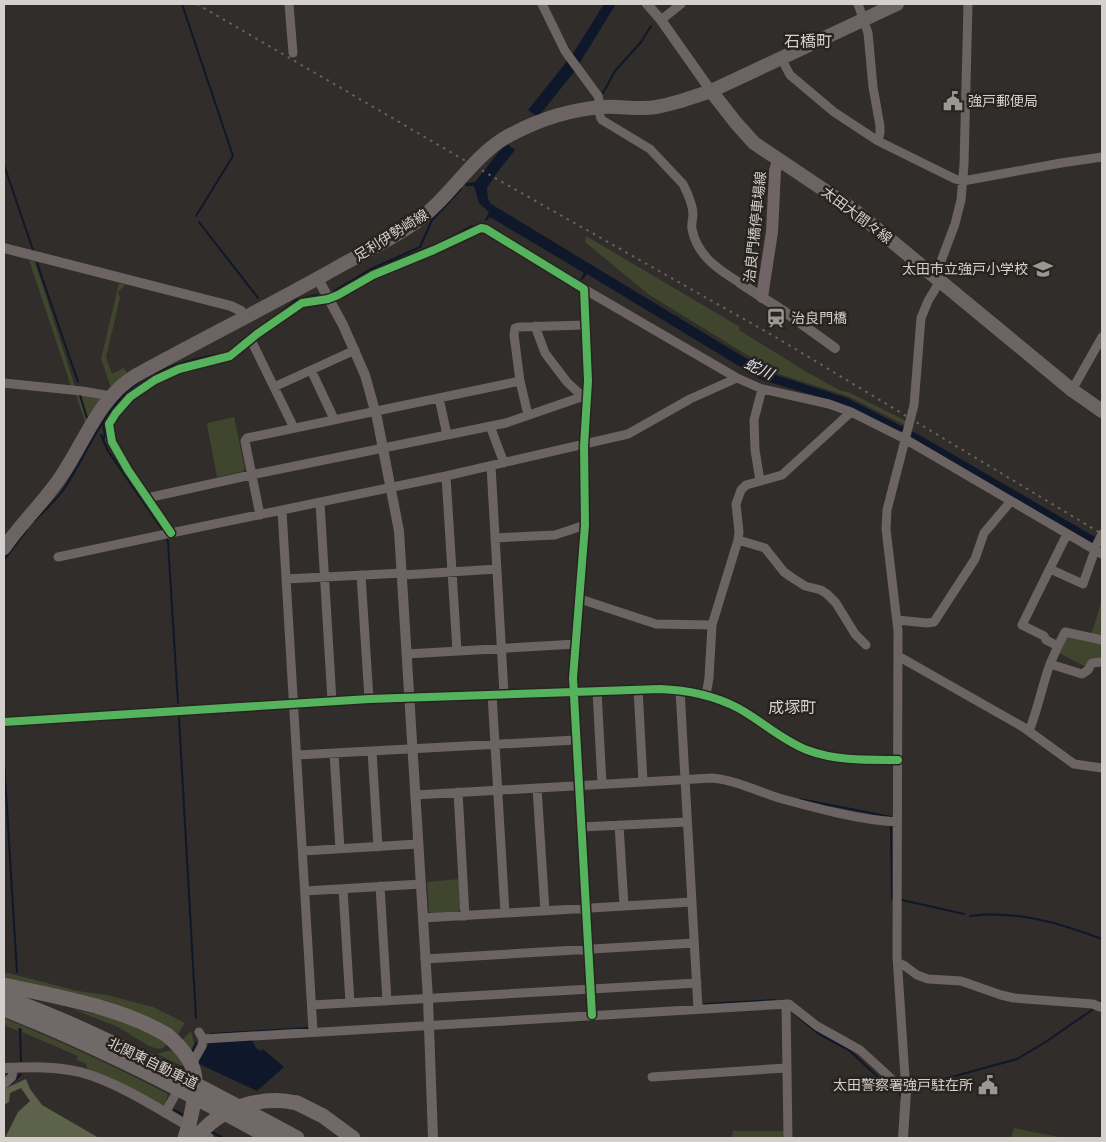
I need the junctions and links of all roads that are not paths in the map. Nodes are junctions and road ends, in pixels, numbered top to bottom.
1 (289, 4) edge
2 (536, 4) edge
3 (542, 4) edge
4 (647, 4) edge
5 (681, 4) edge
6 (858, 4) edge
7 (897, 4) edge
8 (968, 4) edge
9 (863, 19) junction
10 (661, 20) junction
11 (293, 53) dead end
12 (781, 58) junction
13 (710, 91) junction
14 (600, 108) junction
15 (878, 141) junction
16 (1102, 157) edge
17 (778, 160) junction
18 (963, 181) junction
19 (4, 248) edge
20 (318, 279) junction
21 (938, 279) junction
22 (740, 283) joint
23 (584, 289) junction
24 (762, 297) junction
25 (328, 299) junction
26 (245, 318) junction
27 (585, 325) junction
28 (535, 326) junction
29 (1102, 337) edge
30 (251, 340) junction
31 (835, 348) dead end
32 (355, 350) junction
33 (192, 358) junction
34 (311, 370) junction
35 (737, 378) junction
36 (520, 381) junction
37 (4, 383) edge
38 (274, 387) junction
39 (762, 389) junction
40 (1072, 390) junction
41 (584, 395) junction
42 (111, 396) junction
43 (439, 398) junction
44 (375, 411) junction
45 (1102, 411) edge
46 (851, 412) junction
47 (528, 415) junction
48 (334, 419) junction
49 (490, 426) junction
50 (294, 428) junction
51 (447, 435) junction
52 (905, 438) junction
53 (584, 446) junction
54 (383, 448) junction
55 (504, 463) junction
56 (491, 466) junction
57 (251, 475) junction
58 (446, 476) junction
59 (760, 480) junction
60 (391, 488) junction
61 (147, 498) junction
62 (1011, 501) junction
63 (320, 503) junction
64 (282, 510) junction
65 (260, 515) junction
66 (585, 525) junction
67 (171, 533) junction
68 (1067, 534) junction
69 (1101, 536) edge
70 (495, 538) junction
71 (738, 540) junction
72 (4, 548) edge
73 (1097, 550) edge
74 (58, 558) dead end
75 (497, 569) junction
76 (1050, 569) junction
77 (452, 572) junction
78 (403, 574) junction
79 (362, 575) junction
80 (324, 577) junction
81 (286, 579) junction
82 (580, 599) junction
83 (897, 620) junction
84 (712, 625) junction
85 (1102, 640) edge
86 (576, 644) junction
87 (866, 645) dead end
88 (1058, 646) junction
89 (502, 649) junction
90 (457, 651) junction
91 (407, 654) junction
92 (898, 656) junction
93 (1102, 662) edge
94 (1050, 664) junction
95 (638, 689) junction
96 (680, 690) junction
97 (597, 691) junction
98 (574, 692) junction
99 (492, 694) junction
100 (504, 694) junction
101 (706, 695) junction
102 (410, 697) junction
103 (369, 699) junction
104 (332, 701) junction
105 (294, 704) junction
106 (4, 722) edge
107 (1029, 731) junction
108 (576, 740) junction
109 (495, 744) junction
110 (413, 748) junction
111 (372, 751) junction
112 (334, 753) junction
113 (297, 755) junction
114 (898, 760) junction
115 (1102, 768) edge
116 (684, 779) junction
117 (643, 781) junction
118 (602, 784) junction
119 (579, 785) junction
120 (537, 788) junction
121 (498, 790) junction
122 (458, 792) junction
123 (415, 795) junction
124 (687, 822) junction
125 (897, 822) junction
126 (619, 825) junction
127 (581, 827) junction
128 (418, 844) junction
129 (378, 847) junction
130 (340, 849) junction
131 (303, 851) junction
132 (421, 884) junction
133 (380, 886) junction
134 (343, 889) junction
135 (305, 891) junction
136 (691, 902) junction
137 (624, 906) junction
138 (586, 908) junction
139 (545, 911) junction
140 (506, 913) junction
141 (465, 916) junction
142 (423, 918) junction
143 (694, 942) junction
144 (588, 949) junction
145 (425, 959) junction
146 (898, 963) junction
147 (697, 983) junction
148 (4, 985) edge
149 (591, 990) junction
150 (4, 997) edge
151 (428, 999) junction
152 (387, 1001) junction
153 (350, 1003) junction
154 (786, 1004) junction
155 (312, 1005) junction
156 (1100, 1007) dead end
157 (698, 1009) junction
158 (4, 1010) edge
159 (592, 1015) junction
160 (429, 1024) junction
161 (313, 1031) junction
162 (8, 1068) edge
163 (786, 1068) junction
164 (188, 1070) dead end
165 (652, 1077) dead end
166 (4, 1084) edge
167 (906, 1092) junction
168 (180, 1095) junction
169 (165, 1113) junction
170 (185, 1138) edge
171 (197, 1138) edge
172 (209, 1138) edge
173 (255, 1138) edge
174 (271, 1138) edge
175 (297, 1138) edge
176 (352, 1138) edge
177 (433, 1138) edge
178 (788, 1138) edge
179 (904, 1138) edge

1 - 11 street
2 - 3 street
3 - 14 street
4 - 10 street
5 - 10 street
6 - 9 street
7 - 9 main road, 足利伊勢崎線
8 - 18 street
9 - 12 main road, 足利伊勢崎線
9 - 15 street
10 - 13 street
12 - 13 main road, 足利伊勢崎線
12 - 15 street
13 - 14 main road, 足利伊勢崎線
13 - 17 main road, 太田大間々線
14 - 20 main road, 足利伊勢崎線
14 - 22 street
15 - 18 street
16 - 18 street
17 - 21 main road, 太田大間々線
17 - 24 main road, 治良門橋停車場線
18 - 21 street
19 - 26 street
20 - 25 street
20 - 26 main road, 足利伊勢崎線
21 - 40 main road, 太田大間々線
21 - 52 street
22 - 24 street
23 - 25 street
23 - 27 street
23 - 35 street
24 - 31 street
25 - 30 street
25 - 32 street
26 - 33 main road, 足利伊勢崎線
27 - 28 street
27 - 41 street
28 - 36 street
28 - 41 street
29 - 40 street
30 - 33 street
30 - 38 street
32 - 34 street
32 - 44 street
33 - 42 main road, 足利伊勢崎線
33 - 61 street
34 - 38 street
34 - 48 street
35 - 39 street
35 - 53 street
36 - 43 street
36 - 47 street
37 - 42 street
38 - 50 street
39 - 46 street
39 - 59 street
40 - 45 main road, 太田大間々線
41 - 47 street
41 - 53 street
42 - 72 main road, 足利伊勢崎線
43 - 44 street
43 - 51 street
44 - 48 street
44 - 54 street
46 - 52 street
46 - 59 street
47 - 49 street
48 - 50 street
49 - 51 street
49 - 55 street
50 - 57 street
51 - 54 street
52 - 62 street
52 - 83 street
53 - 55 street
53 - 66 street
54 - 57 street
54 - 60 street
55 - 56 street
56 - 58 street
56 - 70 street
57 - 61 street
57 - 65 street
58 - 60 street
58 - 77 street
59 - 71 street
60 - 63 street
60 - 78 street
61 - 67 street
62 - 68 street
62 - 83 street
63 - 64 street
63 - 80 street
64 - 65 street
64 - 81 street
65 - 67 street
66 - 70 street
66 - 82 street
67 - 74 street
68 - 73 street
68 - 76 street
69 - 73 street
70 - 75 street
71 - 84 street
71 - 87 street
73 - 76 street
75 - 77 street
75 - 89 street
76 - 88 street
77 - 78 street
77 - 90 street
78 - 79 street
78 - 91 street
79 - 80 street
79 - 103 street
80 - 81 street
80 - 104 street
81 - 105 street
82 - 84 street
82 - 86 street
83 - 92 street
84 - 101 street
85 - 88 street
86 - 89 street
86 - 98 street
88 - 94 street
89 - 90 street
89 - 100 street
90 - 91 street
91 - 102 street
92 - 107 street
92 - 114 street
93 - 94 street
94 - 107 street
95 - 96 street
95 - 97 street
95 - 117 street
96 - 101 street
96 - 116 street
97 - 98 street
97 - 118 street
98 - 100 street
98 - 108 street
99 - 100 street
99 - 102 street
99 - 109 street
101 - 114 street
102 - 103 street
102 - 110 street
103 - 104 street
104 - 105 street
105 - 106 street
105 - 113 street
107 - 115 street
108 - 109 street
108 - 119 street
109 - 110 street
109 - 121 street
110 - 111 street
110 - 123 street
111 - 112 street
111 - 129 street
112 - 113 street
112 - 130 street
113 - 131 street
114 - 125 street
116 - 117 street
116 - 124 street
116 - 125 street
117 - 118 street
118 - 119 street
119 - 120 street
119 - 127 street
120 - 121 street
120 - 139 street
121 - 122 street
121 - 140 street
122 - 123 street
122 - 141 street
123 - 128 street
124 - 126 street
124 - 136 street
125 - 146 street
126 - 127 street
126 - 137 street
127 - 138 street
128 - 129 street
128 - 132 street
129 - 130 street
130 - 131 street
131 - 135 street
132 - 133 street
132 - 142 street
133 - 134 street
133 - 152 street
134 - 135 street
134 - 153 street
135 - 155 street
136 - 137 street
136 - 143 street
137 - 138 street
138 - 139 street
138 - 144 street
139 - 140 street
140 - 141 street
141 - 142 street
142 - 145 street
143 - 144 street
143 - 147 street
144 - 145 street
144 - 149 street
145 - 151 street
146 - 156 street
146 - 167 street
147 - 149 street
147 - 157 street
148 - 170 highway, bridge
149 - 151 street
149 - 159 street
150 - 175 highway, 北関東自動車道
151 - 152 street
151 - 160 street
152 - 153 street
153 - 155 street
154 - 157 street
154 - 163 street
154 - 167 street
155 - 161 street
157 - 159 street
158 - 168 highway, 北関東自動車道
159 - 160 street
160 - 161 street
160 - 177 street
161 - 164 street
162 - 166 street
162 - 169 street
163 - 165 street
163 - 178 street
167 - 179 street
168 - 169 street
168 - 173 highway
168 - 174 highway, 北関東自動車道
169 - 172 street
171 - 176 highway, bridge

